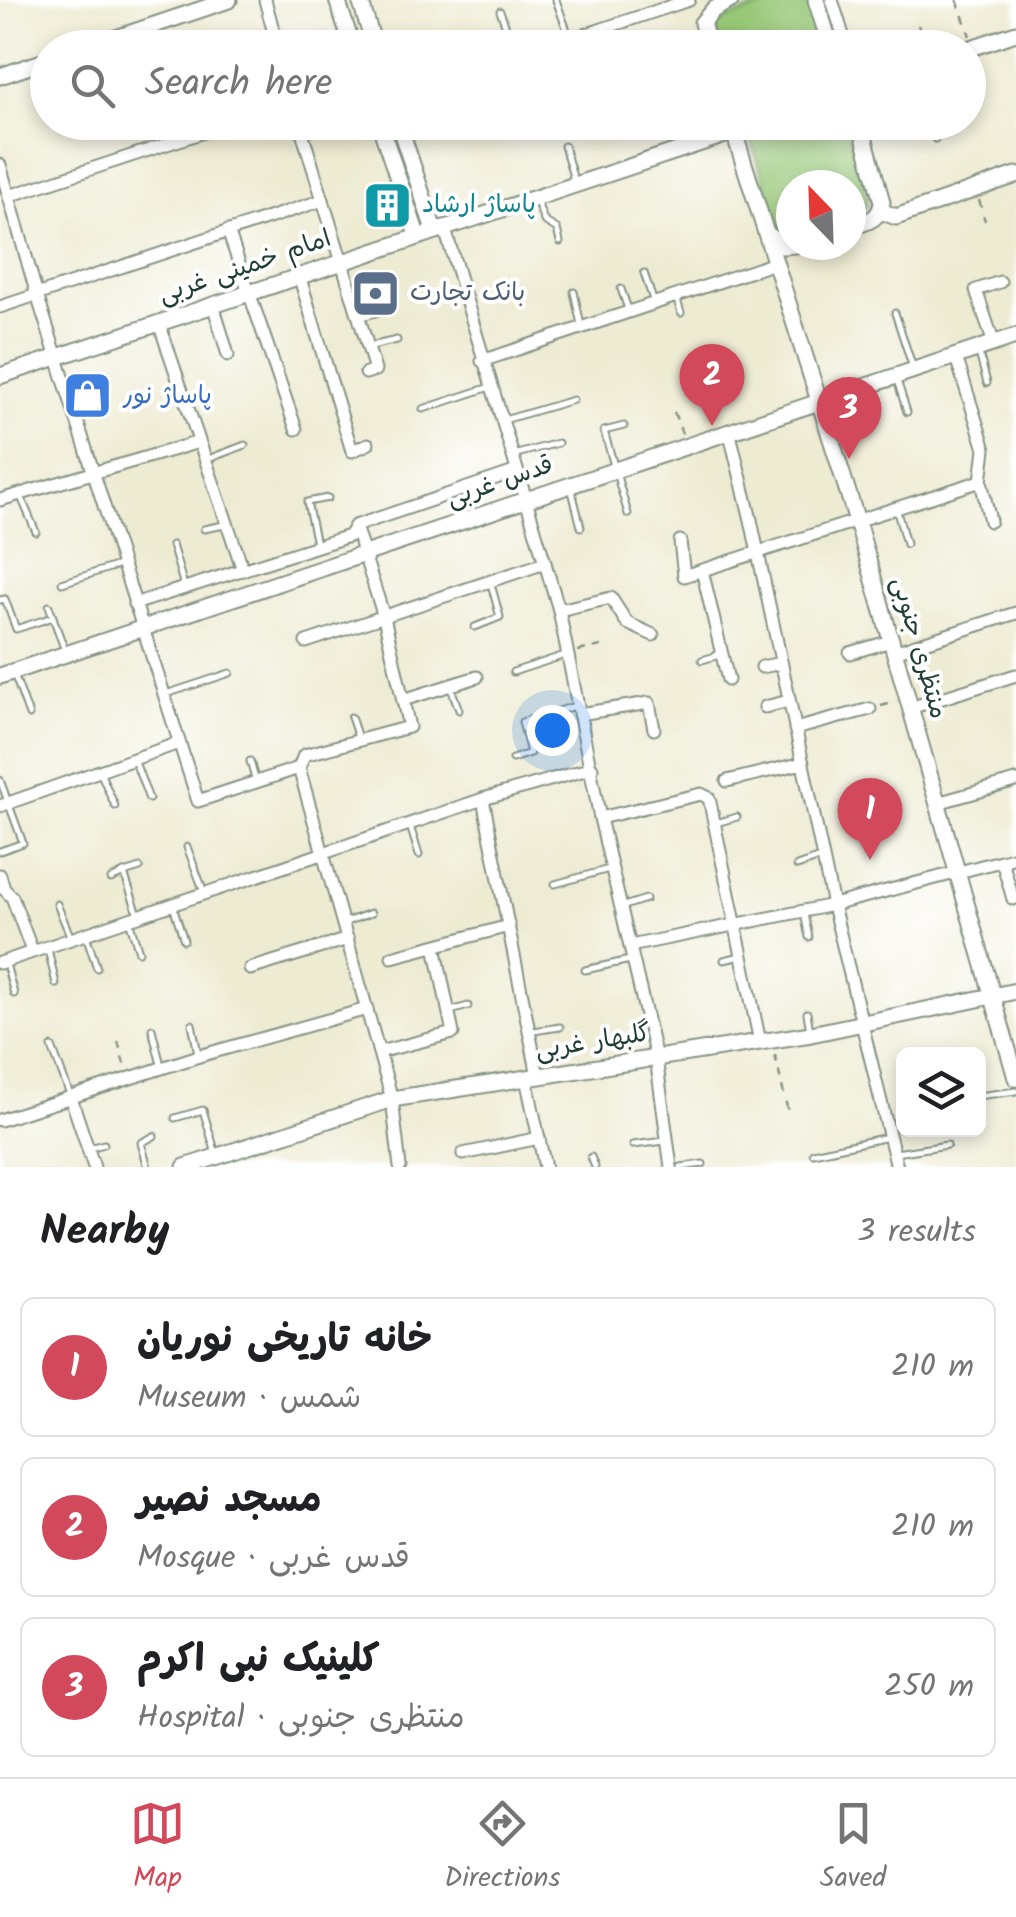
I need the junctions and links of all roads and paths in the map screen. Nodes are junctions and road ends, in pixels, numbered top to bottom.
1 (229, 0) edge
2 (265, 0) edge
3 (337, 0) edge
4 (360, 0) edge
5 (556, 0) edge
6 (692, 0) edge
7 (730, 0) edge
8 (816, 0) edge
9 (832, 0) edge
10 (957, 0) edge
11 (500, 11) dead end
12 (702, 23) junction
13 (918, 25) dead end
14 (140, 30) edge
15 (273, 30) edge
16 (347, 30) edge
17 (369, 30) edge
18 (507, 30) edge
19 (567, 30) edge
20 (598, 30) edge
21 (704, 30) edge
22 (825, 30) edge
23 (841, 30) edge
24 (920, 30) edge
25 (966, 30) edge
26 (1016, 33) edge
27 (986, 43) edge
28 (30, 66) edge
29 (0, 76) edge
30 (180, 140) edge
31 (305, 140) edge
32 (385, 140) edge
33 (405, 140) edge
34 (696, 140) edge
35 (737, 140) edge
36 (865, 140) edge
37 (564, 146) dead end
38 (0, 166) edge
39 (1016, 175) edge
40 (575, 183) junction
41 (976, 190) junction
42 (10, 196) junction
43 (535, 196) junction
44 (323, 200) junction
45 (14, 210) junction
46 (881, 211) junction
47 (0, 214) edge
48 (985, 221) dead end
49 (866, 222) edge
50 (439, 228) junction
51 (228, 231) junction
52 (766, 233) junction
53 (417, 235) junction
54 (776, 241) edge
55 (560, 242) dead end
56 (342, 260) junction
57 (775, 262) junction
58 (644, 272) dead end
59 (299, 275) junction
60 (1000, 282) dead end
61 (621, 288) dead end
62 (248, 292) junction
63 (574, 292) dead end
64 (37, 295) junction
65 (676, 296) junction
66 (654, 303) junction
67 (212, 304) junction
68 (0, 307) edge
69 (386, 310) dead end
70 (629, 312) junction
71 (681, 313) dead end
72 (894, 314) dead end
73 (360, 318) junction
74 (159, 323) junction
75 (581, 328) junction
76 (1016, 336) edge
77 (397, 340) dead end
78 (368, 346) junction
79 (986, 347) junction
80 (228, 355) dead end
81 (58, 356) junction
82 (956, 357) junction
83 (482, 361) junction
84 (914, 371) junction
85 (366, 373) dead end
86 (0, 376) edge
87 (896, 377) junction
88 (987, 384) dead end
89 (490, 387) junction
90 (573, 400) dead end
91 (819, 403) junction
92 (423, 409) dead end
93 (674, 412) dead end
94 (908, 412) dead end
95 (500, 420) junction
96 (624, 426) dead end
97 (296, 429) dead end
98 (728, 430) junction
99 (200, 442) junction
100 (558, 443) dead end
101 (245, 444) dead end
102 (368, 444) dead end
103 (686, 444) junction
104 (512, 456) junction
105 (206, 460) junction
106 (615, 469) junction
107 (94, 472) junction
108 (516, 472) junction
109 (981, 481) junction
110 (570, 484) junction
111 (20, 494) junction
112 (328, 498) dead end
113 (0, 500) edge
114 (526, 500) junction
115 (896, 508) junction
116 (628, 514) dead end
117 (990, 520) dead end
118 (856, 521) junction
119 (227, 524) junction
120 (355, 526) junction
121 (582, 527) dead end
122 (204, 530) dead end
123 (36, 532) dead end
124 (680, 540) dead end
125 (172, 544) dead end
126 (906, 544) dead end
127 (317, 547) junction
128 (758, 552) junction
129 (362, 554) junction
130 (122, 564) junction
131 (545, 564) junction
132 (243, 570) junction
133 (702, 570) junction
134 (490, 582) junction
135 (62, 583) dead end
136 (185, 588) junction
137 (0, 600) edge
138 (134, 604) junction
139 (49, 606) dead end
140 (559, 610) junction
141 (972, 613) dead end
142 (1016, 613) edge
143 (384, 617) junction
144 (53, 618) junction
145 (475, 627) dead end
146 (973, 627) junction
147 (142, 628) junction
148 (653, 635) dead end
149 (306, 642) dead end
150 (601, 646) dead end
151 (892, 647) junction
152 (850, 653) dead end
153 (66, 654) junction
154 (568, 654) junction
155 (722, 654) junction
156 (702, 660) dead end
157 (781, 664) junction
158 (762, 667) dead end
159 (512, 672) dead end
160 (230, 673) dead end
161 (7, 674) edge
162 (1016, 675) edge
163 (477, 677) dead end
164 (728, 680) dead end
165 (450, 686) junction
166 (164, 695) junction
167 (403, 700) junction
168 (789, 701) junction
169 (908, 704) junction
170 (765, 707) dead end
171 (460, 710) dead end
172 (579, 710) junction
173 (870, 710) joint
174 (29, 716) dead end
175 (351, 716) dead end
176 (654, 729) dead end
177 (795, 729) junction
178 (360, 740) junction
179 (179, 743) junction
180 (134, 759) junction
181 (512, 759) dead end
182 (250, 761) dead end
183 (802, 763) junction
184 (299, 768) junction
185 (592, 768) junction
186 (100, 771) junction
187 (0, 780) edge
188 (1016, 780) edge
189 (728, 781) dead end
190 (256, 782) junction
191 (150, 799) dead end
192 (484, 799) junction
193 (936, 803) junction
194 (4, 804) edge
195 (115, 806) dead end
196 (738, 817) dead end
197 (600, 818) junction
198 (714, 823) junction
199 (409, 824) junction
200 (187, 847) dead end
201 (0, 851) edge
202 (323, 852) junction
203 (419, 855) dead end
204 (823, 857) junction
205 (1016, 857) edge
206 (1002, 860) junction
207 (798, 866) dead end
208 (140, 868) dead end
209 (612, 868) junction
210 (957, 871) junction
211 (124, 873) junction
212 (110, 879) dead end
213 (554, 884) dead end
214 (1, 885) edge
215 (204, 892) junction
216 (1016, 898) edge
217 (646, 899) dead end
218 (172, 903) junction
219 (57, 904) dead end
220 (833, 905) junction
221 (620, 907) junction
222 (803, 911) junction
223 (371, 914) dead end
224 (133, 916) junction
225 (343, 923) junction
226 (508, 926) junction
227 (734, 926) junction
228 (86, 932) junction
229 (809, 937) dead end
230 (71, 938) junction
231 (348, 939) junction
232 (184, 940) dead end
233 (47, 946) junction
234 (436, 946) junction
235 (32, 951) junction
236 (139, 952) dead end
237 (631, 952) junction
238 (741, 956) junction
239 (392, 957) dead end
240 (724, 960) dead end
241 (2, 962) edge
242 (97, 968) dead end
243 (250, 969) dead end
244 (585, 970) dead end
245 (56, 984) dead end
246 (1016, 991) edge
247 (14, 994) dead end
248 (992, 998) junction
249 (468, 1006) dead end
250 (367, 1009) junction
251 (449, 1011) junction
252 (807, 1012) dead end
253 (192, 1024) dead end
254 (865, 1024) junction
255 (560, 1027) dead end
256 (152, 1029) dead end
257 (530, 1031) junction
258 (811, 1034) junction
259 (118, 1041) dead end
260 (766, 1041) junction
261 (52, 1046) dead end
262 (379, 1052) junction
263 (199, 1056) junction
264 (656, 1058) junction
265 (162, 1068) junction
266 (532, 1077) junction
267 (1016, 1078) edge
268 (128, 1079) junction
269 (1016, 1091) edge
270 (986, 1095) edge
271 (70, 1098) junction
272 (392, 1099) junction
273 (788, 1112) dead end
274 (175, 1118) dead end
275 (0, 1120) edge
276 (154, 1136) dead end
277 (890, 1136) junction
278 (539, 1138) junction
279 (668, 1141) junction
280 (104, 1144) dead end
281 (633, 1145) dead end
282 (947, 1145) dead end
283 (88, 1149) junction
284 (895, 1153) junction
285 (463, 1154) dead end
286 (813, 1154) dead end
287 (217, 1156) junction
288 (591, 1157) dead end
289 (703, 1164) dead end
290 (94, 1167) edge
291 (148, 1167) edge
292 (185, 1167) edge
293 (400, 1167) edge
294 (545, 1167) edge
295 (594, 1167) edge
296 (672, 1167) edge
297 (681, 1167) edge
298 (897, 1167) edge

1 - 14 street
2 - 15 street
3 - 16 street
4 - 17 street
5 - 19 lane
6 - 12 street
6 - 20 street
7 - 12 street
8 - 22 street
9 - 23 street
10 - 25 path
11 - 18 lane
12 - 21 street
13 - 24 path
26 - 27 street
28 - 29 street
30 - 42 street
31 - 44 street
32 - 53 street
33 - 50 street
34 - 40 street, امام خمینی غربی
35 - 52 street, منتظری جنوبی
36 - 46 street
37 - 40 lane
38 - 42 street
39 - 41 street
40 - 43 street, امام خمینی غربی
41 - 46 street
41 - 48 path
42 - 45 street
43 - 50 street, امام خمینی غربی
43 - 55 lane
44 - 51 street
44 - 56 street
45 - 47 street
45 - 64 street
46 - 49 street
50 - 53 street, امام خمینی غربی
50 - 83 street
51 - 62 street
51 - 64 street
52 - 54 street
52 - 57 street, منتظری جنوبی
53 - 56 street, امام خمینی غربی
56 - 59 street, امام خمینی غربی
56 - 73 street
57 - 65 street
57 - 91 street, منتظری جنوبی
58 - 66 lane
59 - 62 street, امام خمینی غربی
59 - 102 street
60 - 79 street
61 - 70 lane
62 - 67 street, امام خمینی غربی
62 - 97 street
63 - 75 lane
64 - 68 street
64 - 81 street
65 - 66 street
65 - 71 lane
66 - 70 street
67 - 74 street, امام خمینی غربی
67 - 80 street
69 - 73 lane
70 - 75 street
72 - 84 lane
73 - 78 street
74 - 81 street, امام خمینی غربی
74 - 99 street
75 - 83 street
76 - 79 street, قدس غربی
77 - 78 lane
78 - 85 street
79 - 82 street, قدس غربی
79 - 88 lane
81 - 86 street, امام خمینی غربی
81 - 107 street
82 - 84 street, قدس غربی
82 - 109 street
83 - 89 street
84 - 87 street, قدس غربی
87 - 91 street, قدس غربی
87 - 94 lane
89 - 92 lane
89 - 95 street
90 - 95 lane
91 - 98 street, قدس غربی
91 - 118 street, منتظری جنوبی
93 - 103 path
95 - 104 street
96 - 106 lane
98 - 103 street, قدس غربی
98 - 128 street
99 - 105 street
99 - 107 street
100 - 104 lane
101 - 105 lane
103 - 106 street, قدس غربی
104 - 108 street
105 - 119 street
106 - 110 street, قدس غربی
106 - 116 lane
107 - 111 street
107 - 130 street
108 - 114 street
108 - 120 street
109 - 115 street
109 - 117 street
110 - 114 street, قدس غربی
110 - 121 lane
111 - 113 street
111 - 123 lane
112 - 127 lane
114 - 129 street, قدس غربی
114 - 131 street
115 - 118 street
115 - 126 lane
118 - 128 street
118 - 151 street, منتظری جنوبی
119 - 122 lane
119 - 132 street
120 - 127 street
120 - 129 street
124 - 133 street
125 - 136 lane
127 - 132 street
128 - 133 street
128 - 157 street
129 - 143 street
129 - 147 street, قدس غربی
130 - 135 lane
130 - 138 street
131 - 134 street
131 - 140 street
132 - 136 street
133 - 155 street
134 - 143 street
134 - 145 lane
136 - 138 street
137 - 144 lane
138 - 147 street
139 - 144 lane
140 - 148 street
140 - 154 street
141 - 146 lane
142 - 146 street
143 - 149 street
143 - 167 street
144 - 153 lane
146 - 151 street
147 - 153 street, قدس غربی
147 - 166 street
150 - 154 path
151 - 152 street
151 - 169 street, منتظری جنوبی
153 - 161 street, قدس غربی
154 - 159 lane
154 - 172 street
155 - 156 lane
155 - 164 street
157 - 158 street
157 - 168 street
160 - 166 lane
161 - 174 lane
162 - 169 street
163 - 165 street
165 - 167 street
165 - 171 lane
166 - 179 street
167 - 178 street
168 - 170 street
168 - 177 street
169 - 173 path
169 - 193 street, منتظری جنوبی
172 - 176 street
172 - 181 lane
172 - 185 street
173 - 177 street
175 - 178 lane
177 - 183 street
178 - 184 street
179 - 180 street
179 - 190 street
180 - 186 street
180 - 191 lane
182 - 190 lane
183 - 189 street
183 - 204 street
184 - 190 street
184 - 202 street
185 - 192 street
185 - 197 street
186 - 194 street
186 - 195 lane
187 - 194 lane
188 - 193 street
192 - 199 street
192 - 226 street
193 - 210 street, منتظری جنوبی
194 - 201 lane
196 - 198 lane
197 - 198 street
197 - 209 street
198 - 227 street
199 - 202 street
199 - 203 lane
200 - 215 lane
202 - 215 street
202 - 225 street
204 - 207 lane
204 - 220 street
205 - 206 street
206 - 210 street
206 - 216 street
208 - 211 lane
209 - 213 lane
209 - 221 street
210 - 220 street
210 - 248 street, منتظری جنوبی
211 - 212 lane
211 - 224 lane
214 - 235 street
215 - 218 street
217 - 221 lane
218 - 224 street
218 - 232 lane
219 - 230 lane
220 - 222 street
220 - 254 street
221 - 237 street
222 - 227 street
222 - 229 lane
223 - 225 lane
224 - 228 street
224 - 236 lane
225 - 231 street
226 - 234 street
226 - 257 street
227 - 237 street
227 - 238 street
228 - 230 street
228 - 242 lane
230 - 233 street
231 - 243 street
231 - 250 street
233 - 235 street
233 - 245 lane
234 - 239 street
234 - 251 street
235 - 241 street
237 - 244 lane
237 - 264 street
238 - 240 lane
238 - 260 street
241 - 247 lane
246 - 248 street, گلبهار غربی
248 - 254 street, گلبهار غربی
248 - 267 street, منتظری جنوبی
249 - 251 lane
250 - 262 street
250 - 263 street
251 - 262 street
252 - 258 lane
253 - 263 lane
254 - 258 street, گلبهار غربی
254 - 277 street
255 - 257 lane
256 - 265 lane
257 - 266 street
258 - 260 street, گلبهار غربی
259 - 268 path
260 - 264 street, گلبهار غربی
260 - 273 path
261 - 271 lane
262 - 272 street
263 - 265 street
264 - 266 street, گلبهار غربی
264 - 279 street
265 - 268 street
266 - 272 street, گلبهار غربی
266 - 278 street
268 - 271 street
269 - 270 lane
271 - 275 street
271 - 283 street
272 - 287 street, گلبهار غربی
272 - 293 street
274 - 287 lane
276 - 291 lane
277 - 284 street
277 - 286 lane
278 - 285 street
278 - 294 street
279 - 281 lane
279 - 296 street
280 - 283 lane
282 - 284 lane
283 - 290 street
284 - 298 street
287 - 292 street, گلبهار غربی
288 - 295 lane
289 - 297 lane

